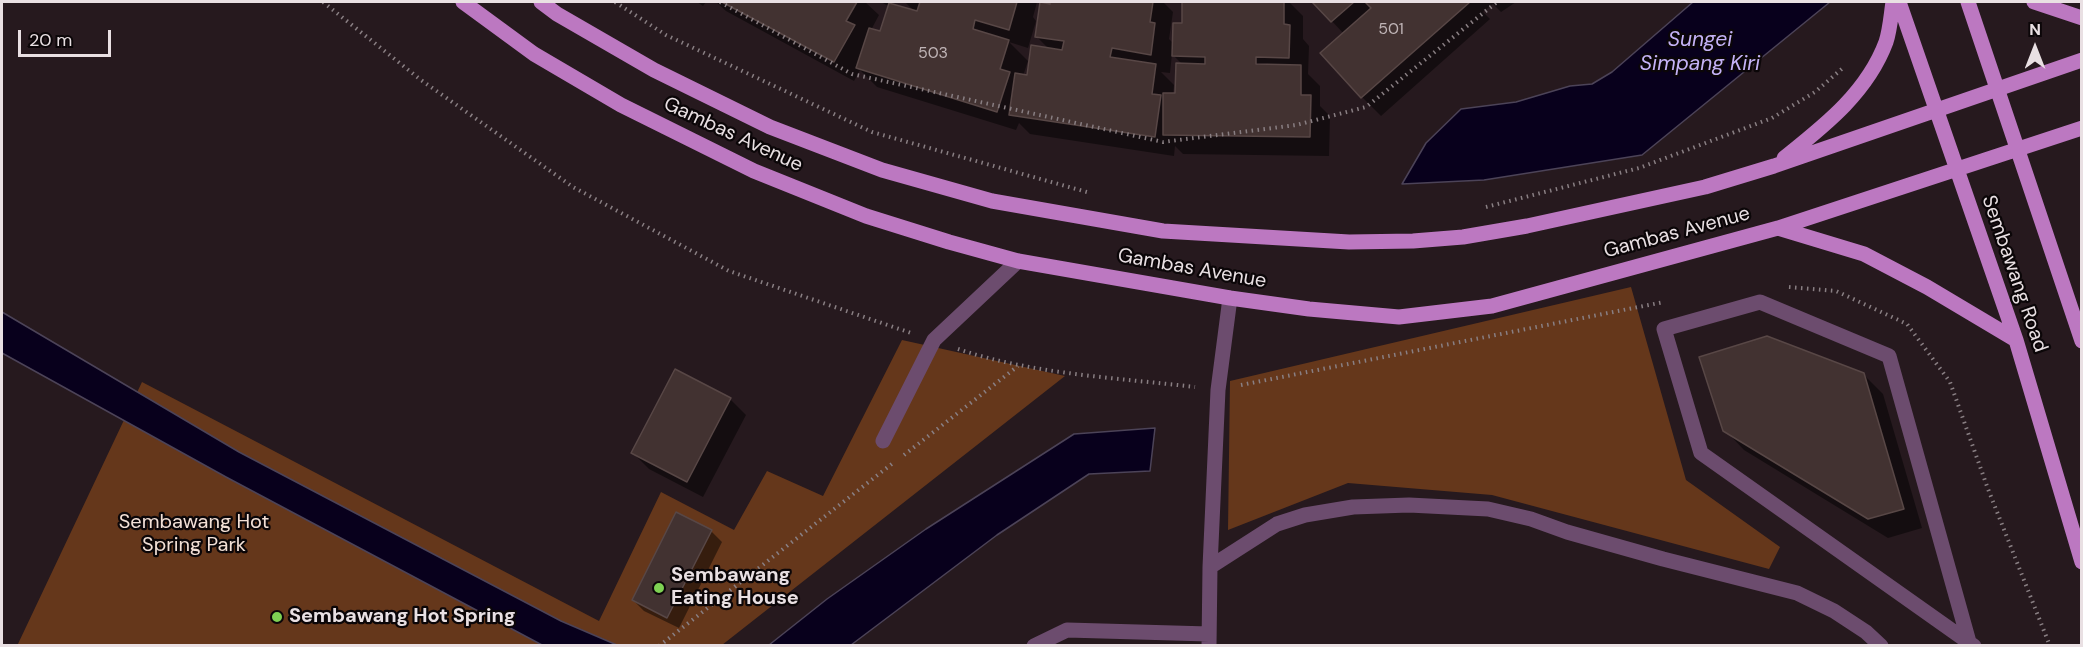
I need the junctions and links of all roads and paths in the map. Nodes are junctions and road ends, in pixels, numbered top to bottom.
1 (463, 2) edge
2 (541, 2) edge
3 (615, 2) edge
4 (720, 2) edge
5 (1497, 2) edge
6 (1893, 2) edge
7 (1899, 2) edge
8 (1968, 2) edge
9 (2034, 2) edge
10 (2082, 18) edge
11 (1849, 58) dead end
12 (2082, 60) edge
13 (1997, 89) junction
14 (1936, 110) junction
15 (2082, 128) edge
16 (2018, 149) junction
17 (1774, 166) junction
18 (1956, 169) junction
19 (1091, 193) dead end
20 (1478, 208) dead end
21 (1778, 228) junction
22 (1018, 261) junction
23 (1230, 298) junction
24 (2016, 340) junction
25 (2082, 341) edge
26 (1019, 365) dead end
27 (883, 441) dead end
28 (2082, 562) edge
29 (1210, 567) junction
30 (1866, 639) edge
31 (1209, 640) edge
32 (1971, 644) edge
33 (659, 645) edge
34 (1034, 645) edge
35 (1881, 645) edge

1 - 22 main road, Gambas Avenue
2 - 17 main road, Gambas Avenue
3 - 19 path
4 - 5 path
6 - 17 main road
7 - 14 main road, Sembawang Road
8 - 13 main road
9 - 10 main road
11 - 20 path
12 - 13 main road, Gambas Avenue
13 - 14 main road, Gambas Avenue
13 - 16 main road
14 - 17 main road, Gambas Avenue
14 - 18 main road, Sembawang Road
15 - 16 main road, Gambas Avenue
16 - 18 main road, Gambas Avenue
16 - 25 main road
18 - 21 main road, Gambas Avenue
18 - 24 main road, Sembawang Road
21 - 23 main road, Gambas Avenue
21 - 24 main road
22 - 23 main road, Gambas Avenue
22 - 27 lane
23 - 29 lane
24 - 28 main road, Sembawang Road
26 - 33 path
29 - 30 lane
29 - 31 lane
30 - 35 lane
31 - 34 lane
32 - 32 lane

